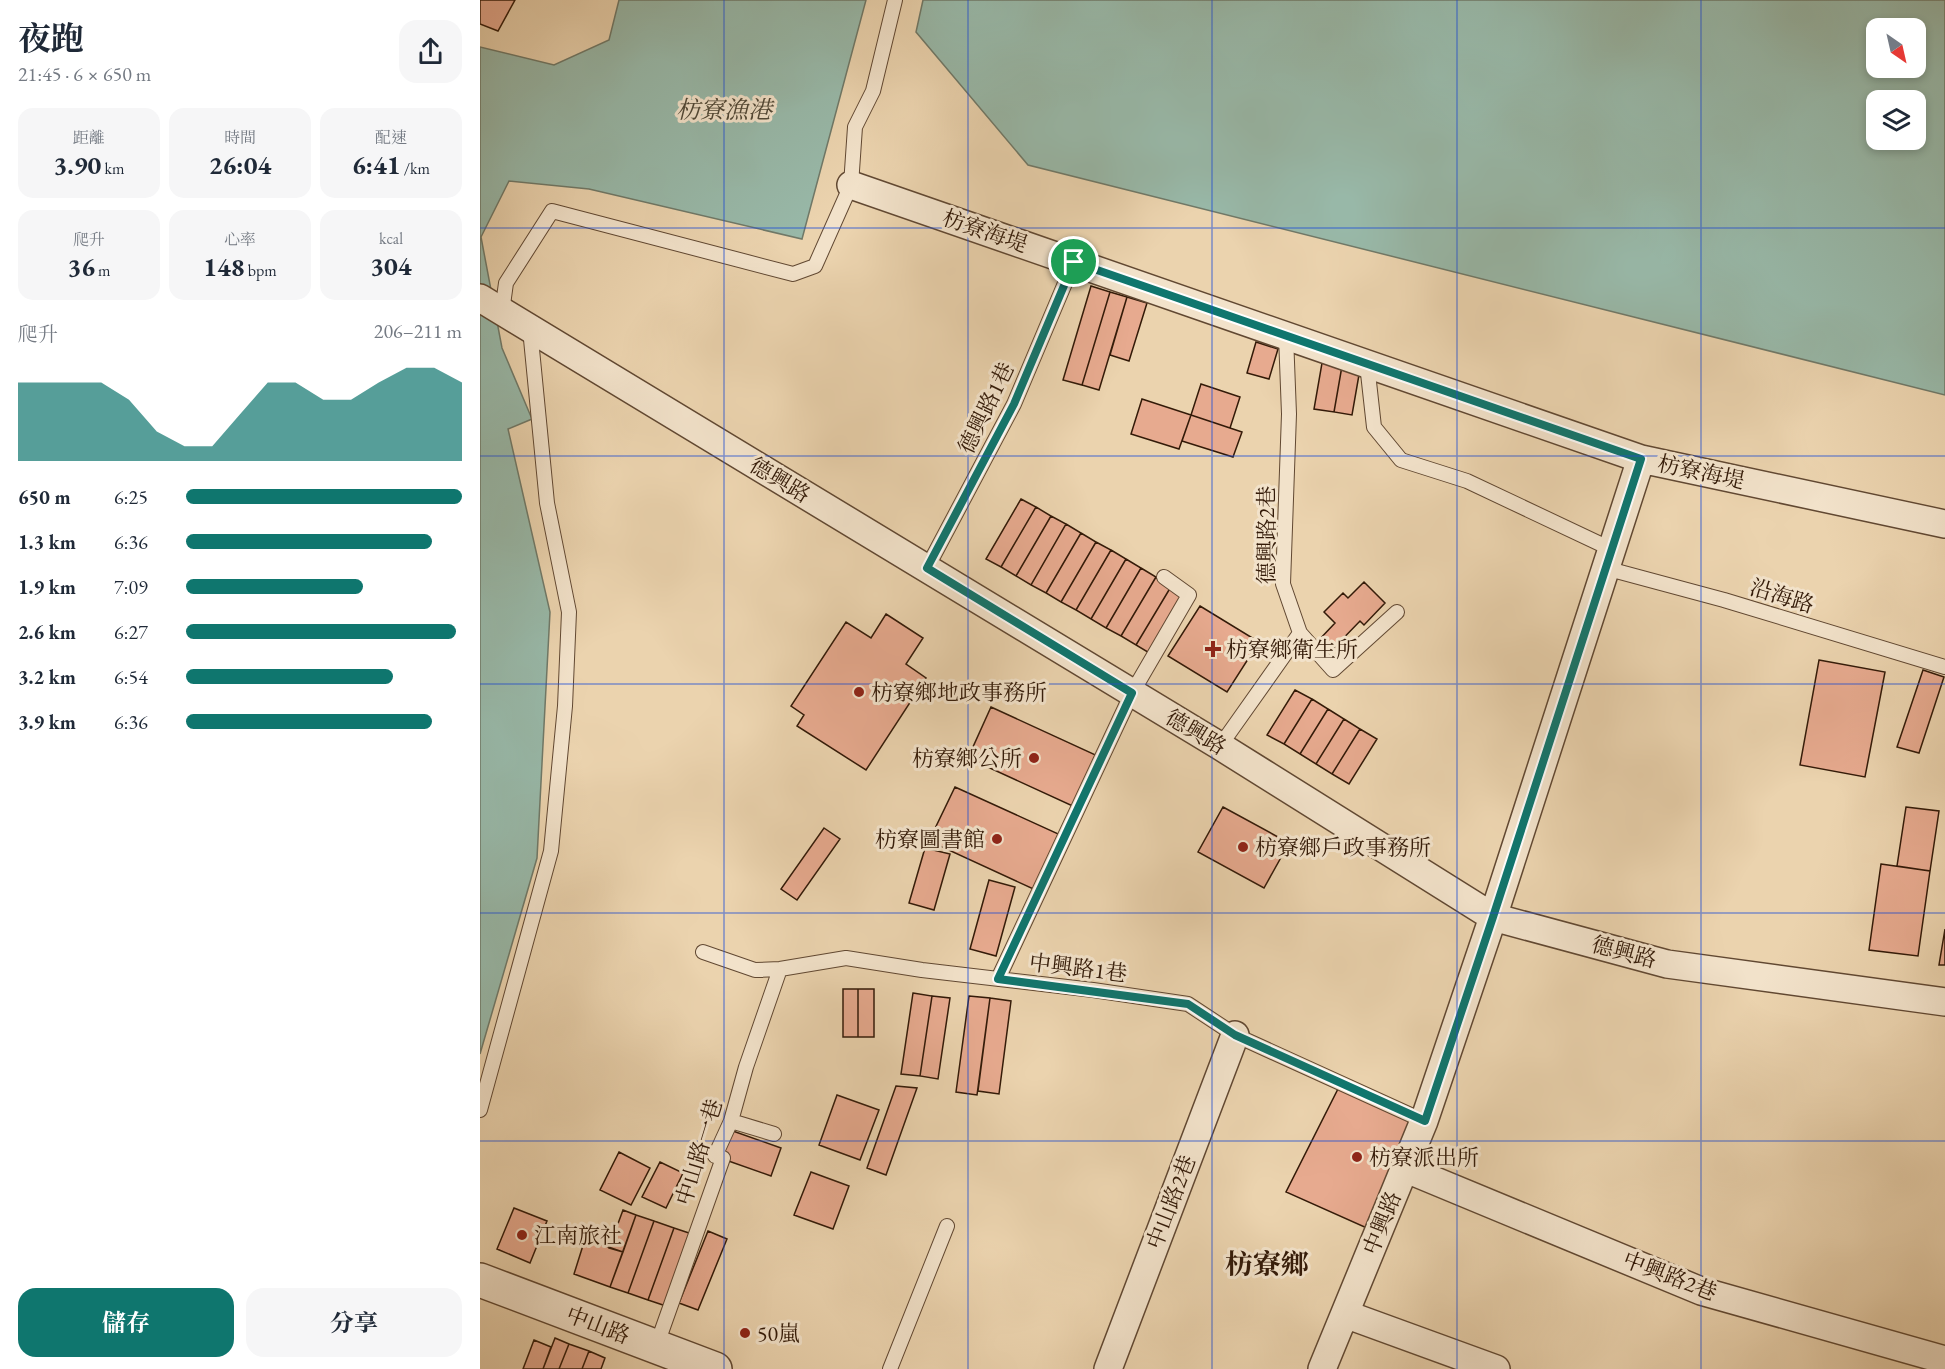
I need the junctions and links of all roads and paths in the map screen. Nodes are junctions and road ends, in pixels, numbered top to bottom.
1 (895, 0) edge
2 (851, 185) junction
3 (1074, 262) junction
4 (491, 305) edge
5 (530, 329) junction
6 (1286, 336) junction
7 (1367, 364) junction
8 (1641, 459) junction
9 (1945, 524) edge
10 (1608, 558) junction
11 (927, 568) junction
12 (1164, 577) dead end
13 (1397, 612) dead end
14 (1300, 633) junction
15 (1945, 667) edge
16 (1132, 693) junction
17 (1220, 746) junction
18 (1493, 917) junction
19 (703, 952) dead end
20 (780, 969) junction
21 (998, 979) junction
22 (1945, 1002) edge
23 (1235, 1035) junction
24 (480, 1110) edge
25 (731, 1121) junction
26 (1425, 1121) junction
27 (774, 1134) dead end
28 (1404, 1168) junction
29 (947, 1226) dead end
30 (480, 1280) edge
31 (1345, 1314) junction
32 (656, 1347) junction
33 (1945, 1360) edge
34 (715, 1369) edge
35 (890, 1369) edge
36 (1108, 1369) edge
37 (1322, 1369) edge
38 (1496, 1369) edge

1 - 2 lane
2 - 3 street, 枋寮海堤
2 - 4 lane
3 - 6 street, 枋寮海堤
3 - 11 lane, 德興路1巷
4 - 5 street, 德興路
5 - 11 street, 德興路
5 - 24 lane
6 - 7 street, 枋寮海堤
6 - 14 lane, 德興路2巷
7 - 8 street, 枋寮海堤
7 - 10 lane, 沿海路
8 - 9 street, 枋寮海堤
8 - 10 street, 中興路
10 - 15 lane, 沿海路
10 - 18 street, 中興路
11 - 16 street, 德興路
12 - 16 lane
13 - 14 lane, 德興路2巷
14 - 17 lane
16 - 17 street, 德興路
16 - 21 lane
17 - 18 street, 德興路
18 - 22 street, 德興路
18 - 26 street, 中興路
19 - 20 lane, 中興路1巷
20 - 21 lane, 中興路1巷
20 - 25 lane, 中山路一巷
21 - 23 lane, 中興路1巷
23 - 26 lane, 中興路1巷
23 - 36 street, 中山路2巷
25 - 27 lane
25 - 32 lane, 中山路一巷
26 - 28 street, 中興路
28 - 31 street, 中興路
28 - 33 street, 中興路2巷
29 - 35 lane
30 - 32 street, 中山路
31 - 37 street, 中興路
31 - 38 street
32 - 34 street, 中山路

